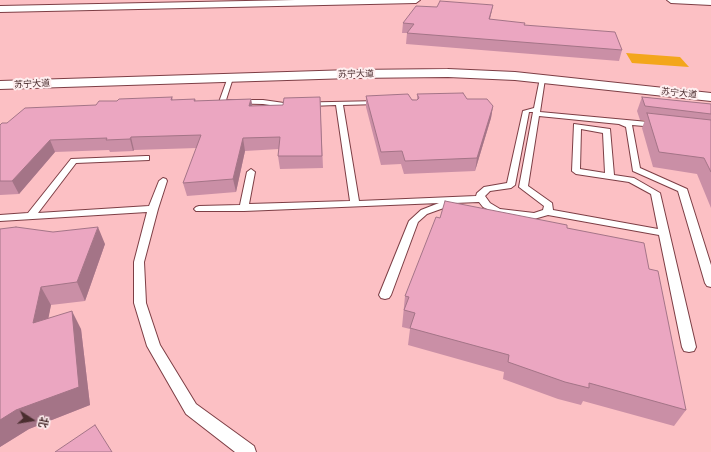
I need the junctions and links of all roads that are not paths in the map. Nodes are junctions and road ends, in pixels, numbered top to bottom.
1 (236, 0) edge
2 (416, 0) edge
3 (671, 0) edge
4 (711, 2) edge
5 (0, 5) edge
6 (0, 9) edge
7 (230, 78) junction
8 (542, 79) junction
9 (0, 86) edge
10 (711, 97) edge
11 (387, 102) edge
12 (339, 104) junction
13 (536, 111) junction
14 (620, 122) junction
15 (661, 125) edge
16 (146, 158) dead end
17 (251, 172) dead end
18 (610, 177) junction
19 (163, 182) dead end
20 (482, 198) junction
21 (459, 200) junction
22 (355, 203) junction
23 (244, 208) junction
24 (154, 209) junction
25 (199, 210) dead end
26 (548, 212) junction
27 (31, 216) junction
28 (0, 218) edge
29 (664, 233) junction
30 (711, 284) edge
31 (385, 295) dead end
32 (689, 348) dead end
33 (248, 452) edge

1 - 5 main road
2 - 6 main road
3 - 4 main road
7 - 8 main road, 苏宁大道
7 - 9 main road, 苏宁大道
7 - 12 lane
8 - 10 main road, 苏宁大道
8 - 13 lane
11 - 12 lane
12 - 22 lane
13 - 14 lane
13 - 20 lane
13 - 26 lane
14 - 15 lane
14 - 30 lane
16 - 27 lane
17 - 23 lane
18 - 18 lane
18 - 29 lane
19 - 24 lane
20 - 21 lane
20 - 26 lane
21 - 22 lane
21 - 31 lane
22 - 23 lane
23 - 25 lane
24 - 27 lane
24 - 33 lane
26 - 29 lane
27 - 28 lane
29 - 32 lane

